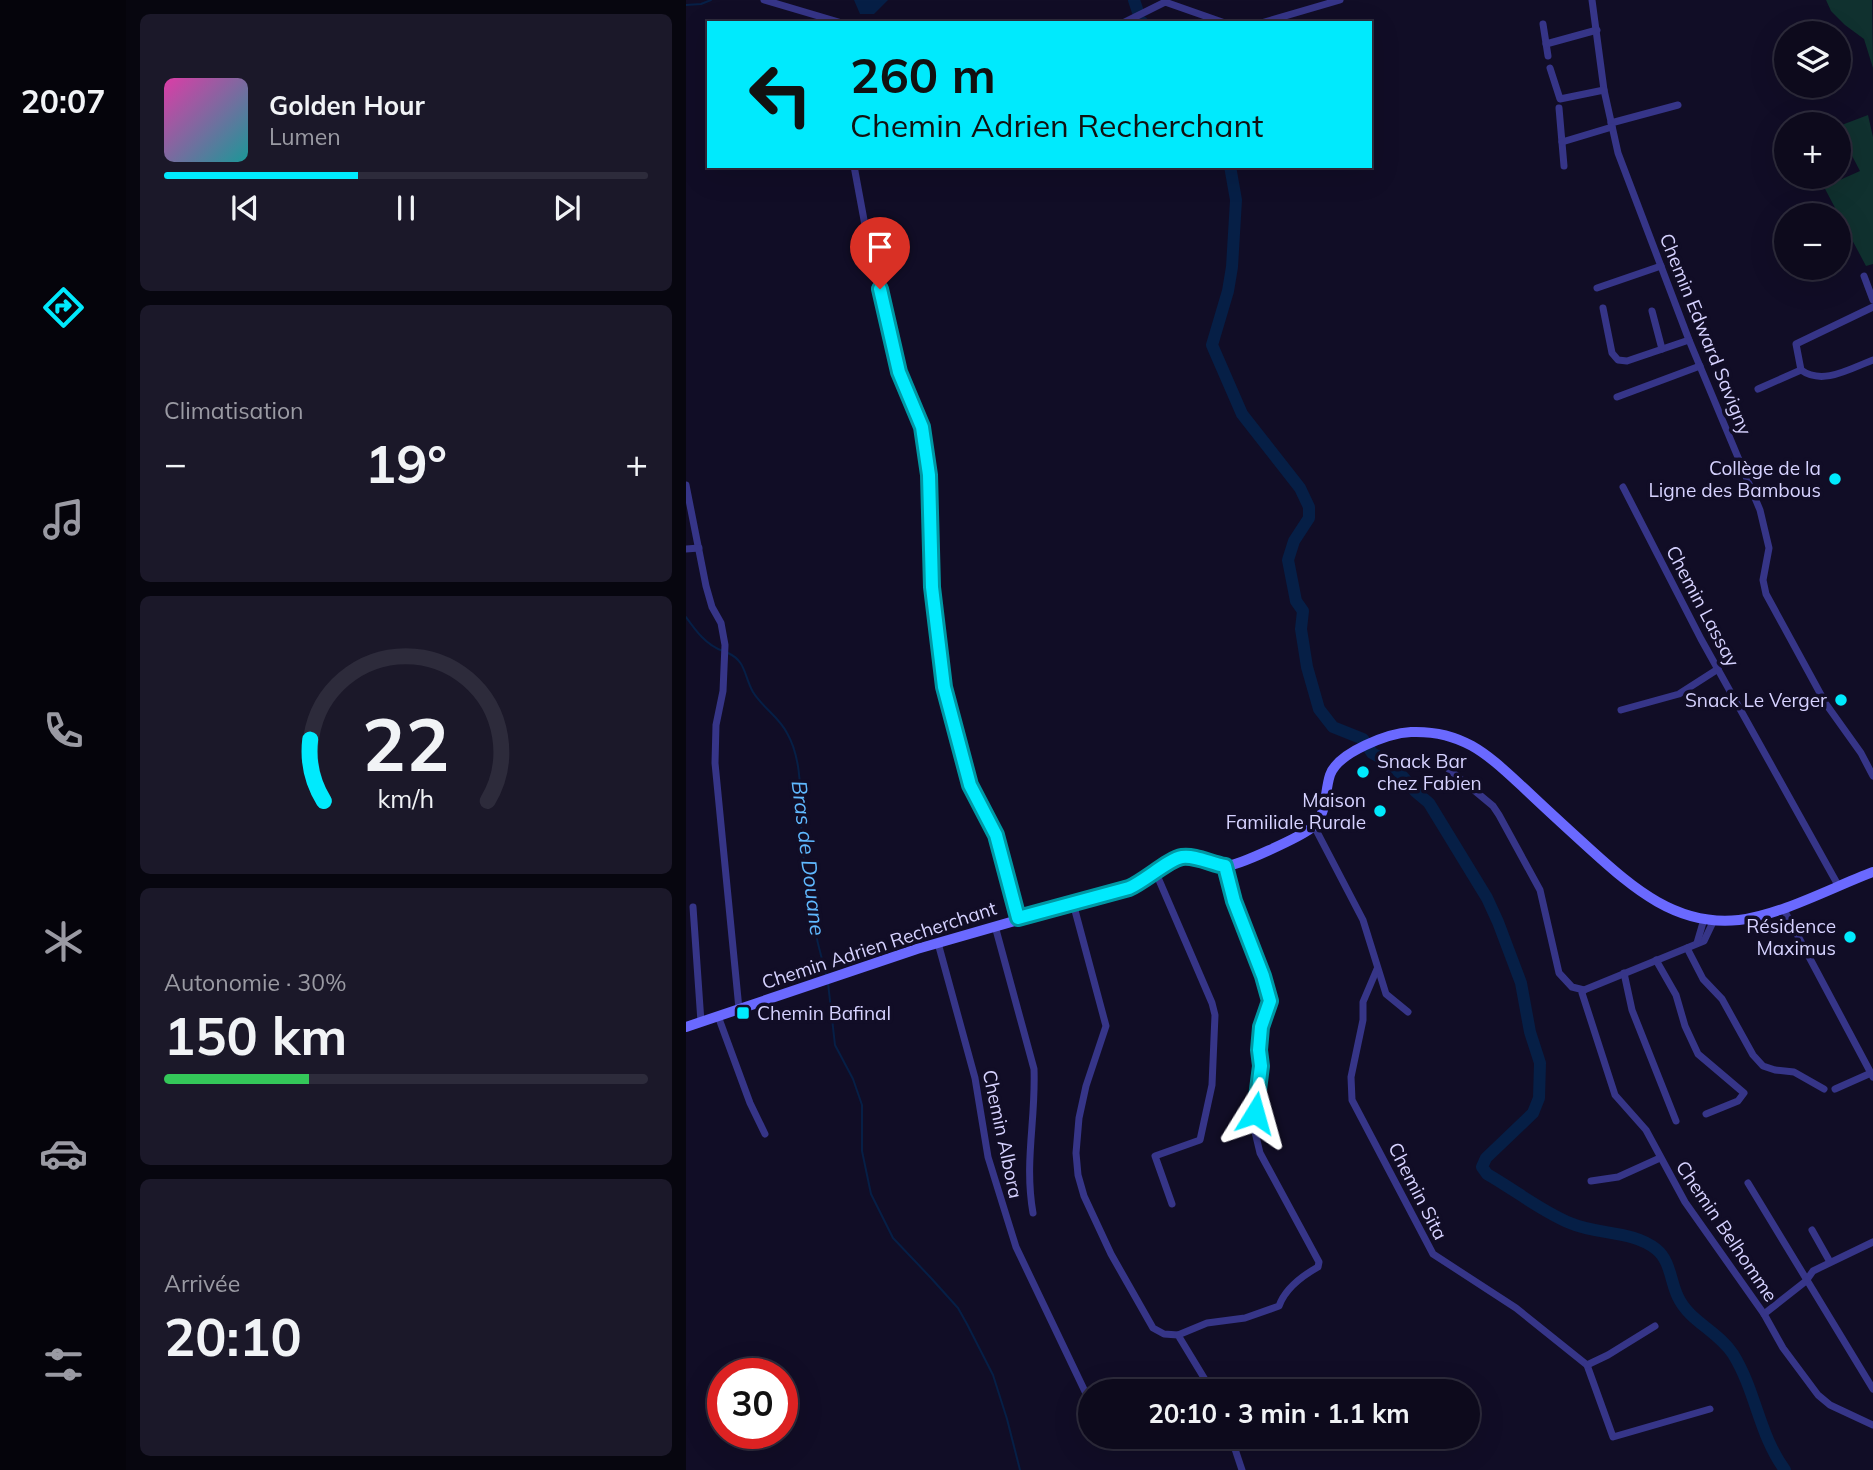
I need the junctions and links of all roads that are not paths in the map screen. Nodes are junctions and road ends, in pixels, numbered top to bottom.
1 (764, 0) edge
2 (1339, 0) edge
3 (1592, 0) edge
4 (821, 20) edge
5 (1127, 21) edge
6 (1218, 21) edge
7 (1268, 21) edge
8 (1543, 24) dead end
9 (1597, 30) junction
10 (1546, 44) junction
11 (1548, 56) dead end
12 (1550, 68) dead end
13 (1604, 90) junction
14 (1678, 105) dead end
15 (1559, 108) dead end
16 (1611, 125) junction
17 (1562, 142) junction
18 (1564, 166) dead end
19 (854, 168) edge
20 (1661, 266) junction
21 (1864, 276) dead end
22 (1597, 288) dead end
23 (1873, 300) edge
24 (1873, 307) edge
25 (1603, 308) dead end
26 (1652, 311) dead end
27 (1689, 340) junction
28 (1662, 349) junction
29 (1873, 360) edge
30 (1700, 366) junction
31 (1801, 370) junction
32 (1758, 389) dead end
33 (1617, 397) dead end
34 (686, 485) edge
35 (1623, 487) dead end
36 (699, 548) junction
37 (686, 549) edge
38 (1718, 669) junction
39 (1621, 710) dead end
40 (1438, 761) dead end
41 (1873, 776) edge
42 (1314, 826) junction
43 (1225, 866) junction
44 (1873, 872) edge
45 (1156, 873) junction
46 (1838, 885) junction
47 (1073, 903) junction
48 (693, 907) dead end
49 (1783, 908) junction
50 (1018, 918) junction
51 (1709, 919) junction
52 (995, 926) junction
53 (938, 943) junction
54 (1687, 948) junction
55 (1656, 960) junction
56 (1377, 969) junction
57 (1623, 973) junction
58 (1586, 989) junction
59 (739, 1009) junction
60 (1408, 1012) dead end
61 (718, 1016) junction
62 (701, 1022) junction
63 (686, 1027) edge
64 (1872, 1075) edge
65 (1824, 1089) dead end
66 (1835, 1089) dead end
67 (1706, 1114) dead end
68 (1676, 1121) dead end
69 (765, 1134) dead end
70 (1660, 1158) junction
71 (1591, 1181) dead end
72 (1748, 1183) dead end
73 (1172, 1204) dead end
74 (1033, 1213) dead end
75 (1812, 1230) dead end
76 (1873, 1242) edge
77 (1830, 1262) junction
78 (1806, 1281) junction
79 (1764, 1314) junction
80 (1656, 1326) dead end
81 (1178, 1335) junction
82 (1587, 1365) junction
83 (1079, 1379) edge
84 (1205, 1379) edge
85 (1873, 1389) edge
86 (1710, 1409) dead end
87 (1873, 1425) edge
88 (1235, 1449) edge
89 (1242, 1470) edge

1 - 4 street
2 - 7 street
3 - 9 street, Chemin Edward Savigny
5 - 6 street
8 - 10 street
9 - 10 street
9 - 13 street, Chemin Edward Savigny
10 - 11 street
12 - 13 street
13 - 16 street, Chemin Edward Savigny
14 - 16 street
15 - 17 street
16 - 17 street
16 - 20 street, Chemin Edward Savigny
17 - 18 street
19 - 50 street
20 - 22 street
20 - 27 street, Chemin Edward Savigny
21 - 23 street
24 - 31 street
25 - 28 street
26 - 28 street
27 - 28 street
27 - 30 street, Chemin Edward Savigny
29 - 31 street
30 - 33 street
30 - 41 street, Chemin Edward Savigny
31 - 32 street
34 - 36 street
35 - 38 street, Chemin Lassay
36 - 37 street
36 - 59 street
38 - 39 street
38 - 46 street, Chemin Lassay
40 - 58 street
42 - 43 main road
42 - 51 main road
42 - 56 street
43 - 45 main road, Chemin Adrien Recherchant
43 - 81 street
44 - 46 main road
45 - 47 main road, Chemin Adrien Recherchant
45 - 73 street
46 - 49 main road
47 - 50 main road, Chemin Adrien Recherchant
47 - 81 street
48 - 62 street
49 - 51 main road
49 - 64 street
50 - 52 main road, Chemin Adrien Recherchant
51 - 54 street
52 - 53 main road, Chemin Adrien Recherchant
52 - 74 street
53 - 59 main road, Chemin Adrien Recherchant
53 - 83 street, Chemin Albora
54 - 55 street
54 - 65 street
55 - 57 street
55 - 67 street
56 - 60 street
56 - 82 street, Chemin Sita
57 - 58 street
57 - 68 street
58 - 70 street, Chemin Belhomme
59 - 61 main road, Chemin Adrien Recherchant
61 - 62 main road, Chemin Adrien Recherchant
61 - 69 street
62 - 63 main road, Chemin Adrien Recherchant
64 - 66 street
70 - 71 street
70 - 79 street, Chemin Belhomme
72 - 78 street
75 - 77 street
76 - 77 street
77 - 78 street
78 - 79 street
78 - 85 street
79 - 87 street, Chemin Belhomme
80 - 82 street
81 - 84 street
82 - 86 street
88 - 89 street

